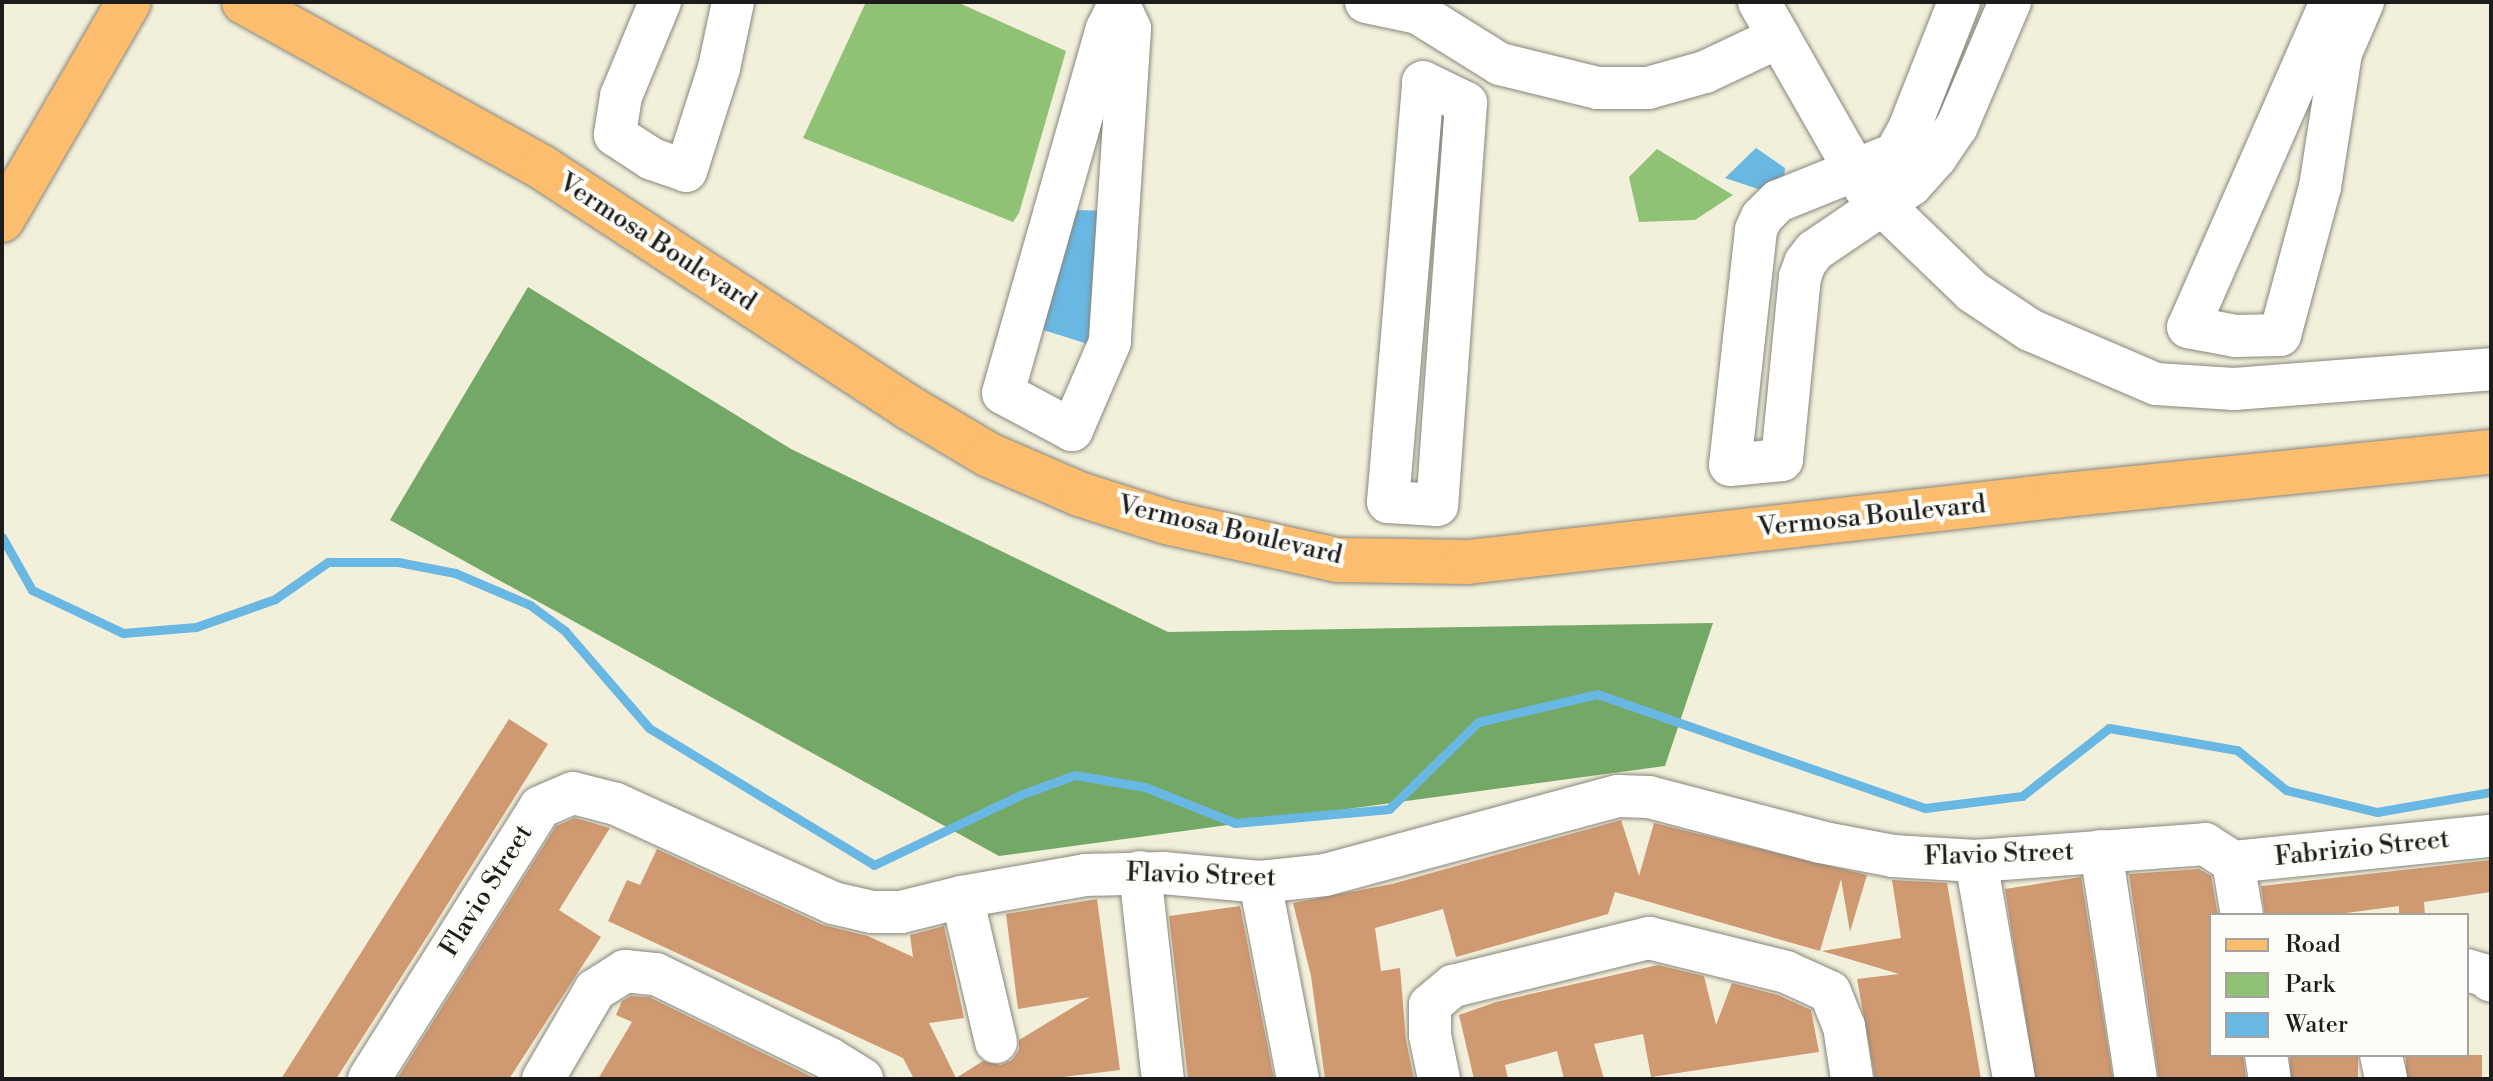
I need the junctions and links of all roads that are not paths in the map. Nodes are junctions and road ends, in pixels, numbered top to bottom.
1 (129, 2) edge
2 (244, 2) edge
3 (660, 2) edge
4 (733, 2) edge
5 (1366, 2) edge
6 (1959, 2) edge
7 (2010, 2) edge
8 (2331, 2) edge
9 (2363, 2) edge
10 (1119, 4) edge
11 (1416, 7) edge
12 (1769, 20) edge
13 (1465, 44) junction
14 (1447, 92) junction
15 (1856, 173) junction
16 (1896, 182) junction
17 (2, 220) edge
18 (2235, 336) junction
19 (2491, 369) edge
20 (2234, 389) junction
21 (2491, 452) edge
22 (2491, 836) edge
23 (2101, 851) junction
24 (1976, 861) junction
25 (2233, 862) junction
26 (1140, 872) junction
27 (1260, 882) junction
28 (962, 897) junction
29 (2242, 913) edge
30 (2469, 971) edge
31 (2491, 981) edge
32 (996, 1042) dead end
33 (2266, 1057) edge
34 (2381, 1057) edge
35 (369, 1079) edge
36 (543, 1079) edge
37 (862, 1079) edge
38 (1163, 1079) edge
39 (1298, 1079) edge
40 (1439, 1079) edge
41 (1852, 1079) edge
42 (2014, 1079) edge
43 (2136, 1079) edge
44 (2270, 1079) edge
45 (2386, 1079) edge

1 - 17 main road
2 - 21 main road, Vermosa Boulevard
3 - 4 street
5 - 11 street
6 - 16 street
7 - 16 street
8 - 18 street
9 - 18 street
10 - 10 street
11 - 13 street
12 - 13 street
12 - 15 street
13 - 14 street
14 - 14 street
15 - 16 street
15 - 16 street
16 - 20 street
18 - 20 street
19 - 20 street
22 - 25 street, Fabrizio Street
23 - 24 street, Flavio Street
23 - 25 street, Flavio Street
23 - 43 street
24 - 27 street, Flavio Street
24 - 42 street
25 - 29 street
26 - 27 street, Flavio Street
26 - 28 street, Flavio Street
26 - 38 street
27 - 39 street
28 - 32 street
28 - 35 street, Flavio Street
30 - 31 street
33 - 44 street
34 - 45 street
36 - 37 street
40 - 41 street

